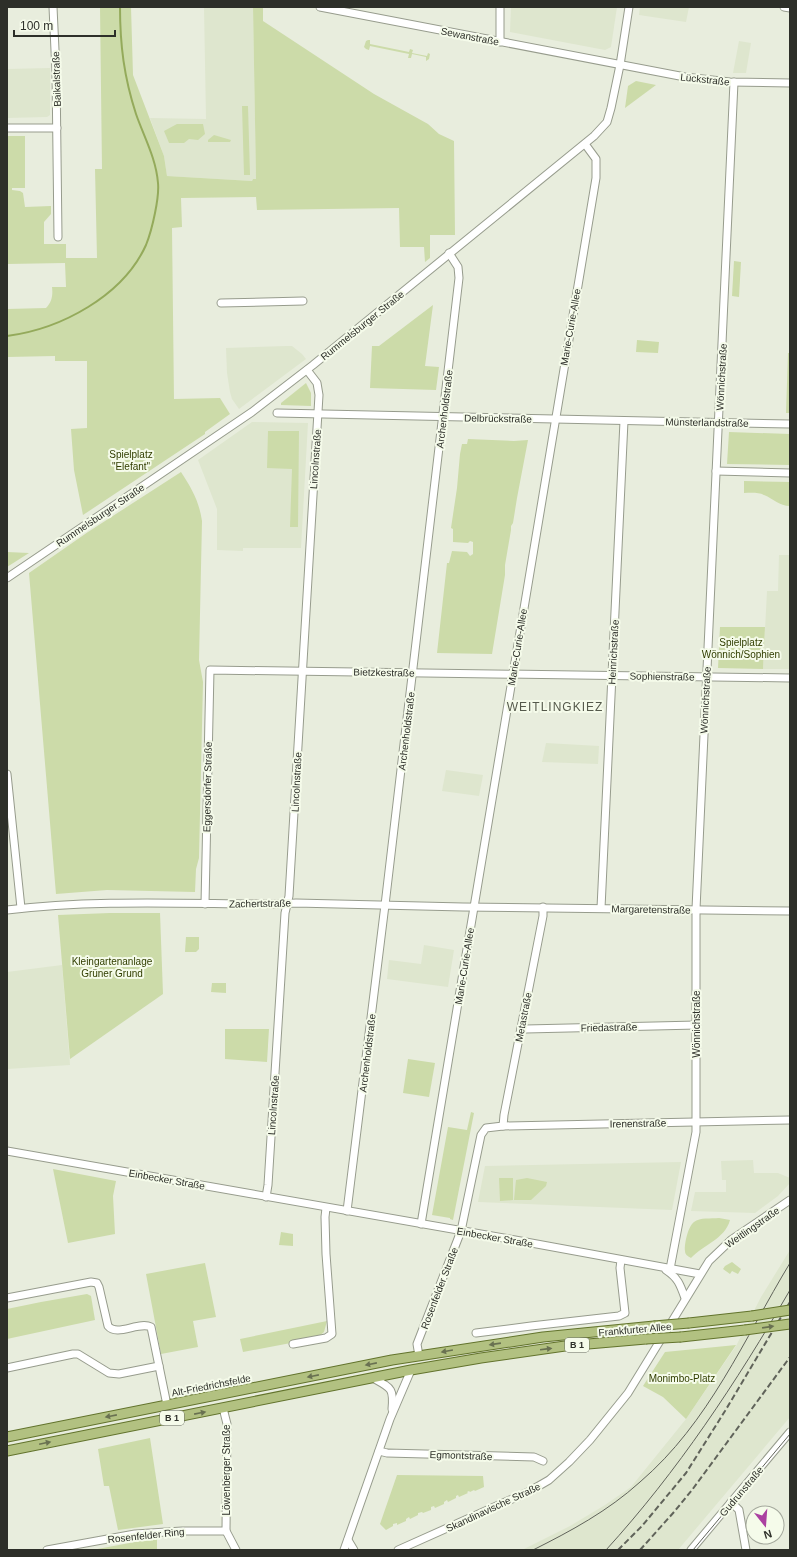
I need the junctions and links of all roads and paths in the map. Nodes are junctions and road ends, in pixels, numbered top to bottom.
1 (53, 7) edge
2 (320, 7) edge
3 (500, 7) edge
4 (629, 7) edge
5 (784, 7) edge
6 (790, 8) edge
7 (348, 10) edge
8 (500, 42) junction
9 (620, 65) junction
10 (734, 82) junction
11 (790, 83) edge
12 (7, 128) edge
13 (57, 128) junction
14 (585, 144) junction
15 (58, 238) dead end
16 (449, 254) junction
17 (303, 302) dead end
18 (221, 303) dead end
19 (307, 370) junction
20 (277, 413) dead end
21 (318, 414) junction
22 (443, 417) junction
23 (555, 419) junction
24 (624, 420) junction
25 (718, 423) junction
26 (790, 424) edge
27 (716, 471) junction
28 (790, 473) edge
29 (7, 578) edge
30 (210, 670) joint
31 (302, 671) junction
32 (413, 672) junction
33 (513, 673) junction
34 (558, 674) joint
35 (612, 675) junction
36 (706, 676) junction
37 (790, 678) edge
38 (7, 774) edge
39 (205, 904) junction
40 (287, 904) junction
41 (385, 905) junction
42 (474, 906) junction
43 (513, 907) joint
44 (543, 907) junction
45 (22, 908) junction
46 (601, 908) junction
47 (696, 909) junction
48 (7, 910) edge
49 (790, 911) edge
50 (697, 1025) junction
51 (521, 1028) junction
52 (790, 1120) edge
53 (696, 1122) junction
54 (503, 1126) junction
55 (486, 1128) joint
56 (7, 1151) edge
57 (266, 1197) junction
58 (790, 1200) edge
59 (326, 1208) junction
60 (347, 1211) junction
61 (422, 1224) junction
62 (461, 1231) junction
63 (621, 1260) junction
64 (662, 1268) junction
65 (670, 1269) junction
66 (700, 1274) junction
67 (7, 1298) edge
68 (685, 1298) junction
69 (790, 1310) edge
70 (790, 1324) edge
71 (476, 1334) dead end
72 (293, 1344) dead end
73 (419, 1356) junction
74 (159, 1366) junction
75 (7, 1368) edge
76 (411, 1370) junction
77 (373, 1378) junction
78 (167, 1405) junction
79 (224, 1408) junction
80 (392, 1413) junction
81 (790, 1432) edge
82 (7, 1437) edge
83 (7, 1451) edge
84 (379, 1451) junction
85 (543, 1462) dead end
86 (731, 1502) junction
87 (226, 1532) junction
88 (348, 1540) junction
89 (47, 1550) edge
90 (236, 1550) edge
91 (344, 1550) edge
92 (354, 1550) edge
93 (398, 1550) edge
94 (691, 1550) edge
95 (746, 1550) edge

1 - 13 street, Baikalstraße
2 - 7 street, Sewanstraße
3 - 8 street
4 - 9 street, Rummelsburger Straße
5 - 6 street
7 - 8 street, Sewanstraße
8 - 9 street, Sewanstraße
9 - 10 street, Lückstraße
9 - 14 street, Rummelsburger Straße
10 - 11 street, Lückstraße
10 - 25 street, Wönnichstraße
12 - 13 street
13 - 15 street, Baikalstraße
14 - 16 street, Rummelsburger Straße
14 - 23 street, Marie-Curie-Allee
16 - 19 street, Rummelsburger Straße
16 - 22 street, Archenholdstraße
17 - 18 street
19 - 21 street, Lincolnstraße
19 - 29 street, Rummelsburger Straße
20 - 21 street, Delbrückstraße
21 - 22 street, Delbrückstraße
21 - 31 street, Lincolnstraße
22 - 23 street, Delbrückstraße
22 - 32 street, Archenholdstraße
23 - 24 street, Delbrückstraße
23 - 33 street, Marie-Curie-Allee
24 - 25 street, Münsterlandstraße
24 - 35 street, Heinrichstraße
25 - 26 street, Münsterlandstraße
25 - 27 street, Wönnichstraße
27 - 28 street
27 - 36 street, Wönnichstraße
30 - 31 street, Bietzkestraße
30 - 39 street, Eggersdorfer Straße
31 - 32 street, Bietzkestraße
31 - 40 street, Lincolnstraße
32 - 33 street, Bietzkestraße
32 - 41 street, Archenholdstraße
33 - 34 street, Bietzkestraße
33 - 42 street, Marie-Curie-Allee
34 - 35 street, Sophienstraße
35 - 36 street, Sophienstraße
35 - 46 street, Heinrichstraße
36 - 37 street, Sophienstraße
36 - 47 street, Wönnichstraße
38 - 45 street
39 - 40 street, Zachertstraße
39 - 45 street, Zachertstraße
40 - 41 street, Zachertstraße
40 - 57 street, Lincolnstraße
41 - 42 street, Zachertstraße
41 - 60 street, Archenholdstraße
42 - 43 street, Zachertstraße
42 - 61 street, Marie-Curie-Allee
43 - 44 street, Margaretenstraße
44 - 46 street, Margaretenstraße
44 - 51 street, Metastraße
45 - 48 street, Zachertstraße
46 - 47 street, Margaretenstraße
47 - 49 street, Margaretenstraße
47 - 50 street, Wönnichstraße
50 - 51 street, Friedastraße
50 - 53 street, Wönnichstraße
51 - 54 street, Metastraße
52 - 53 street, Irenenstraße
53 - 54 street, Irenenstraße
53 - 65 street, Wönnichstraße
54 - 55 street, Irenenstraße
55 - 62 street, Rosenfelder Straße
56 - 57 street, Einbecker Straße
57 - 59 street, Einbecker Straße
58 - 66 street, Weitlingstraße
59 - 60 street, Einbecker Straße
59 - 72 street
60 - 61 street, Einbecker Straße
61 - 62 street, Einbecker Straße
62 - 63 street, Einbecker Straße
62 - 73 street, Rosenfelder Straße
63 - 64 street, Einbecker Straße
63 - 71 street, Frankfurter Allee
64 - 65 street, Einbecker Straße
64 - 68 street, Einbecker Straße
65 - 66 street, Einbecker Straße
66 - 68 street, Skandinavische Straße
67 - 74 street
68 - 93 street, Skandinavische Straße
69 -> 73 main road, Frankfurter Allee / B 1, bridge
76 -> 70 main road, Frankfurter Allee / B 1, bridge
73 -> 78 main road, Alt-Friedrichsfelde / B 1
74 - 75 street
74 - 78 street
76 - 77 main road, B 1
76 - 80 street
77 - 79 main road, B 1
77 - 80 street
78 -> 82 main road, Alt-Friedrichsfelde / B 1
83 -> 79 main road, B 1
79 - 87 street, Löwenberger Straße
80 - 84 street
81 - 86 street, Gudrunstraße
84 - 85 street, Egmontstraße
84 - 88 street
86 - 94 street, Gudrunstraße
86 - 95 street
87 - 89 street, Rosenfelder Ring
87 - 90 street
88 - 91 street
88 - 92 street

